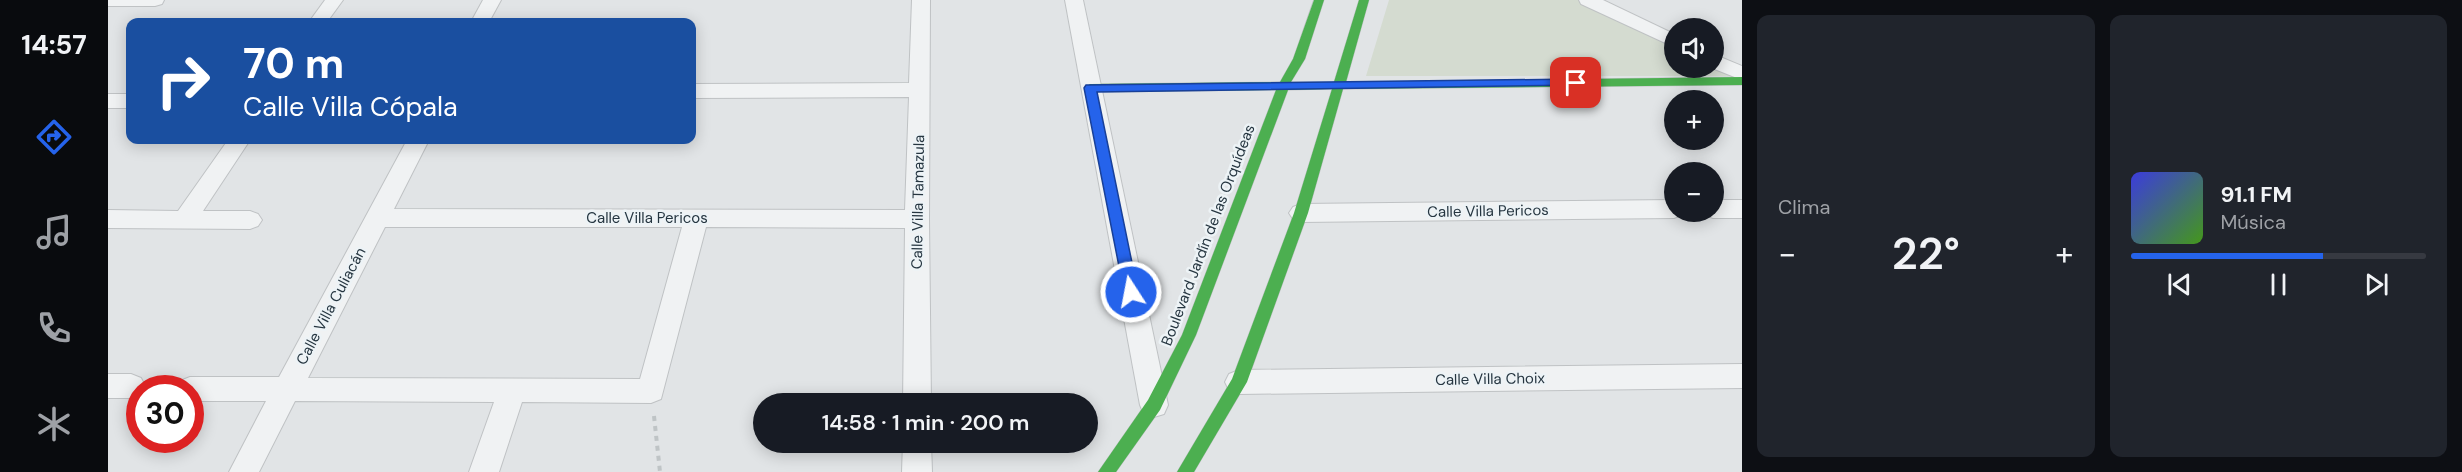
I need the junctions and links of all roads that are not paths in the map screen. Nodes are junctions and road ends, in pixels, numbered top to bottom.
1 (108, 0) edge
2 (155, 0) edge
3 (334, 0) edge
4 (492, 0) edge
5 (921, 0) edge
6 (1074, 0) edge
7 (1319, 0) edge
8 (1364, 0) edge
9 (1588, 0) edge
10 (321, 18) edge
11 (482, 18) edge
12 (1664, 36) edge
13 (1724, 65) edge
14 (1742, 74) edge
15 (1742, 81) edge
16 (1284, 85) junction
17 (1340, 85) junction
18 (1090, 88) junction
19 (921, 90) junction
20 (696, 91) edge
21 (108, 101) edge
22 (126, 101) edge
23 (236, 144) edge
24 (416, 144) edge
25 (1664, 209) edge
26 (1724, 209) edge
27 (1742, 209) edge
28 (1301, 213) junction
29 (377, 218) junction
30 (108, 219) edge
31 (696, 219) junction
32 (917, 219) junction
33 (184, 220) junction
34 (249, 220) dead end
35 (1742, 376) edge
36 (1239, 382) junction
37 (288, 388) junction
38 (204, 389) edge
39 (512, 390) junction
40 (917, 393) edge
41 (1154, 405) junction
42 (917, 453) edge
43 (244, 472) edge
44 (484, 472) edge
45 (917, 472) edge
46 (1106, 472) edge
47 (1185, 472) edge

1 - 2 street
3 - 10 street
4 - 11 street
5 - 19 street, Calle Villa Tamazula
6 - 18 street
7 - 16 street, Boulevard Jardín de las Orquídeas
8 - 17 street
9 - 12 street
13 - 14 street
15 - 17 street
16 - 17 street
16 - 18 street
16 - 41 street, Boulevard Jardín de las Orquídeas
17 - 28 street
18 - 41 street
19 - 20 street
19 - 32 street, Calle Villa Tamazula
21 - 22 street
23 - 33 street
24 - 29 street, Calle Villa Culiacán
25 - 28 street, Calle Villa Pericos
26 - 27 street
28 - 36 street
29 - 31 street, Calle Villa Pericos
29 - 37 street, Calle Villa Culiacán
30 - 33 street
31 - 32 street, Calle Villa Pericos
31 - 39 street
32 - 40 street, Calle Villa Tamazula
33 - 34 street
35 - 36 street, Calle Villa Choix
36 - 47 street
37 - 38 street
37 - 39 street
37 - 43 street, Calle Villa Culiacán
39 - 44 street
41 - 46 street, Boulevard Jardín de las Orquídeas
42 - 45 street

